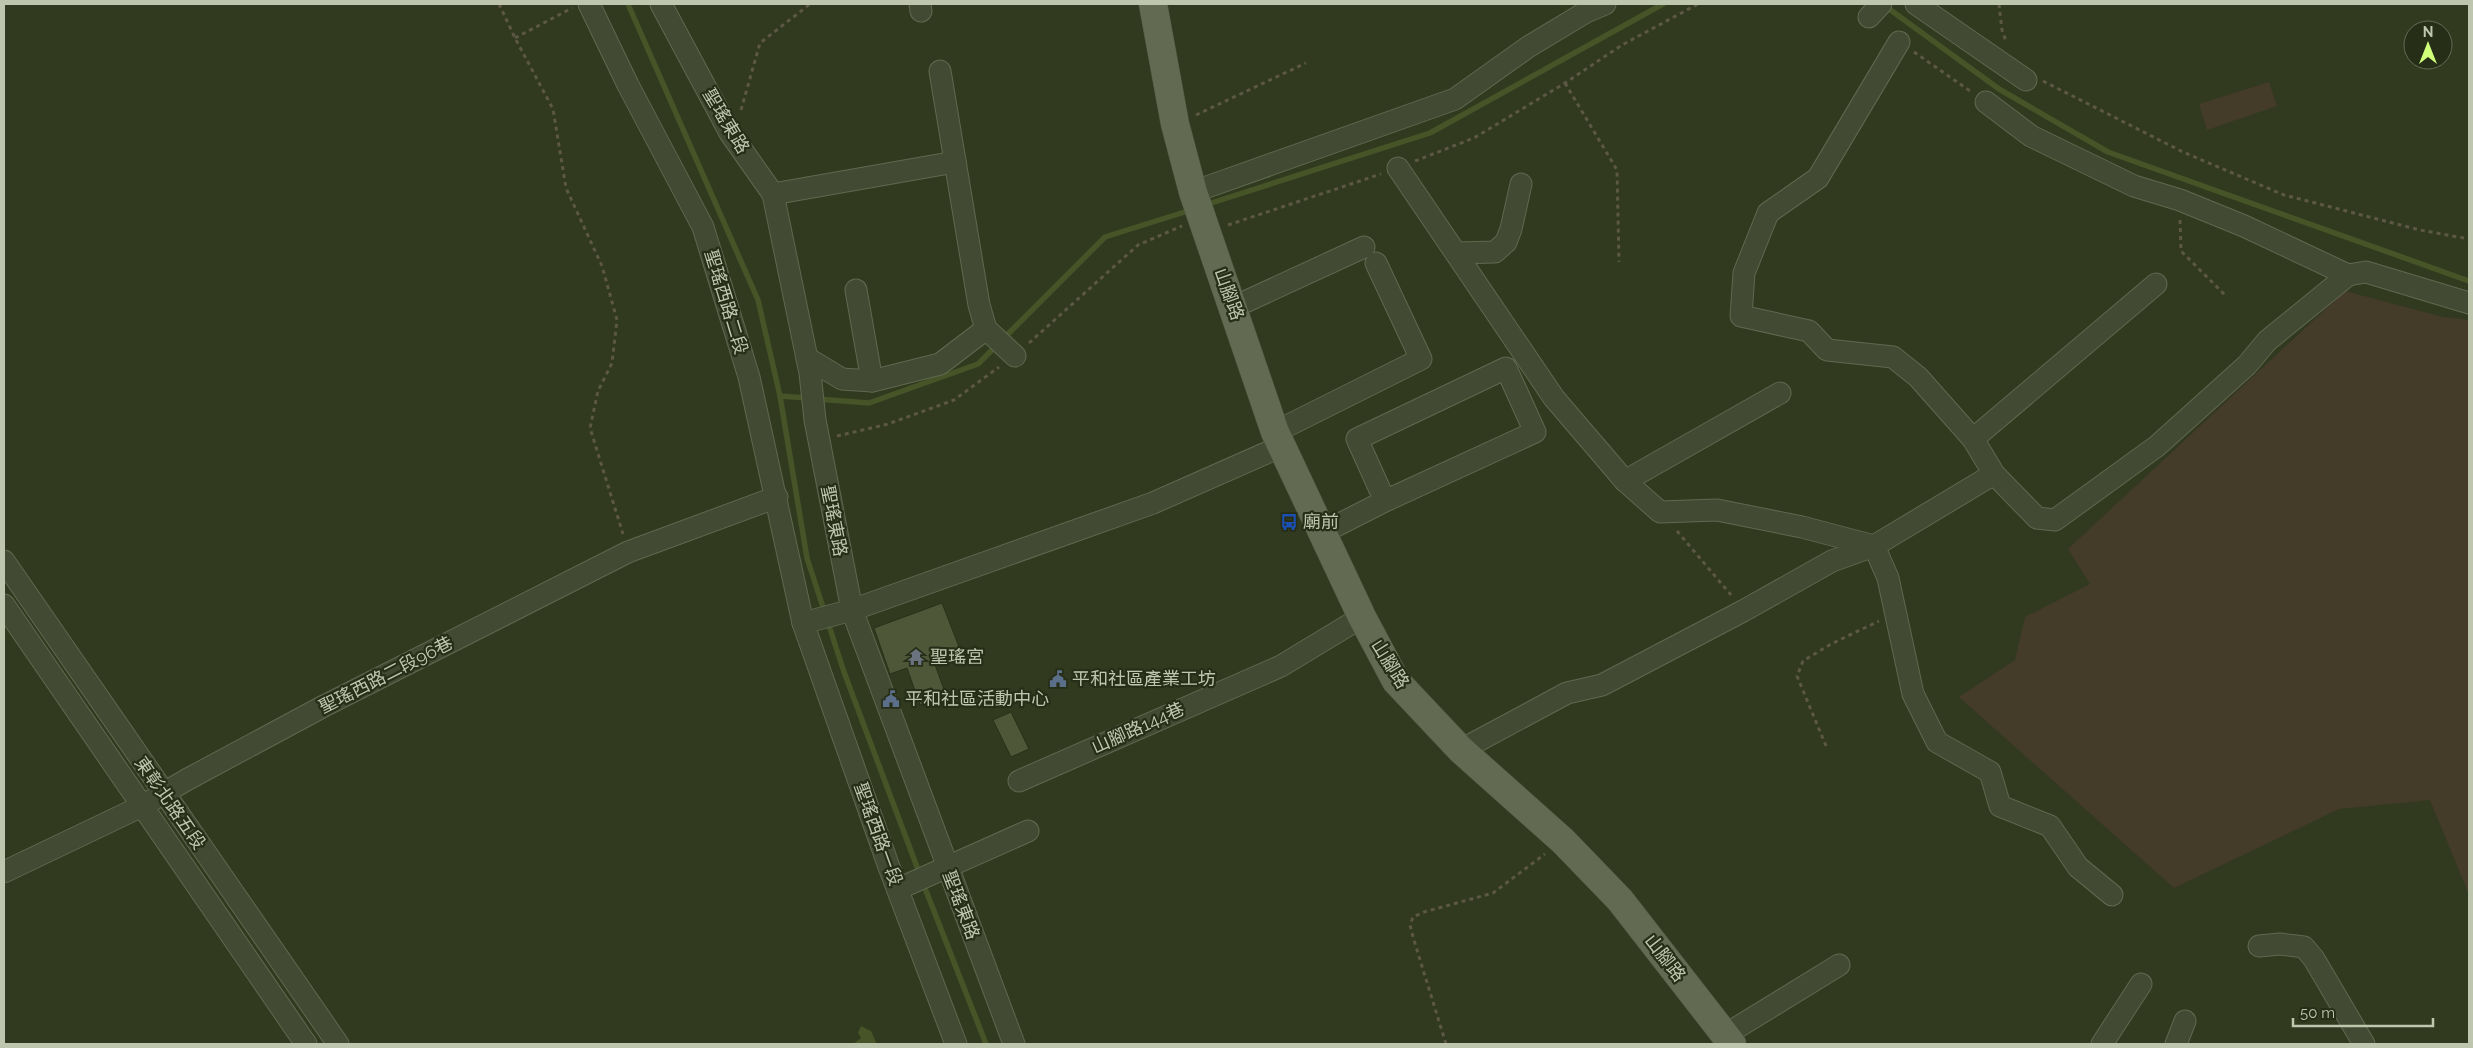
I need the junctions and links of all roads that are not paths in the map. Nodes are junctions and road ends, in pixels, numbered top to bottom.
1 (589, 4) edge
2 (661, 4) edge
3 (1153, 4) edge
4 (1916, 4) edge
5 (1589, 6) edge
6 (1899, 42) road end
7 (940, 71) dead end
8 (2026, 80) road end
9 (1986, 102) road end
10 (955, 162) junction
11 (1398, 168) road end
12 (1521, 184) dead end
13 (1193, 192) junction
14 (773, 194) junction
15 (1458, 253) junction
16 (2348, 275) junction
17 (2156, 284) dead end
18 (856, 290) dead end
19 (2469, 304) edge
20 (1234, 307) junction
21 (986, 329) junction
22 (1015, 356) road end
23 (809, 365) junction
24 (872, 381) junction
25 (1780, 393) dead end
26 (1279, 439) junction
27 (1973, 439) junction
28 (1994, 474) junction
29 (1625, 481) junction
30 (777, 497) junction
31 (1385, 501) junction
32 (1324, 532) junction
33 (1874, 546) junction
34 (4, 561) edge
35 (4, 605) edge
36 (848, 611) junction
37 (1362, 617) junction
38 (802, 623) junction
39 (1461, 750) junction
40 (1019, 781) dead end
41 (163, 793) junction
42 (142, 806) junction
43 (1028, 831) dead end
44 (947, 868) junction
45 (4, 872) edge
46 (898, 889) junction
47 (2112, 895) dead end
48 (2259, 946) dead end
49 (1839, 965) dead end
50 (2141, 984) dead end
51 (2186, 1021) dead end
52 (1728, 1040) edge
53 (306, 1044) edge
54 (338, 1044) edge
55 (956, 1044) edge
56 (1014, 1044) edge
57 (2102, 1044) edge
58 (2176, 1044) edge
59 (2364, 1044) edge

1 - 30 street, 聖瑤西路二段
2 - 14 street, 聖瑤東路
3 - 13 main road
4 - 8 street
5 - 13 street
6 - 27 street
7 - 10 street
9 - 16 street
10 - 14 street
10 - 21 street
11 - 15 street
12 - 15 street
13 - 20 main road, 山腳路
14 - 23 street, 聖瑤東路
15 - 29 street
16 - 19 street
16 - 28 street
17 - 27 street
18 - 24 street
20 - 26 main road, 山腳路
20 - 26 street
21 - 22 street
21 - 24 street
23 - 24 street
23 - 36 street, 聖瑤東路
25 - 29 street
26 - 32 main road, 山腳路
26 - 36 street
27 - 28 street
28 - 33 street
29 - 33 street
30 - 38 street, 聖瑤西路二段
30 - 41 street, 聖瑤西路二段96巷
31 - 31 street
31 - 32 street
32 - 37 main road, 山腳路
33 - 39 street
33 - 47 street
34 - 41 street, 東彰北路五段
35 - 42 street, 東彰北路五段
36 - 38 street
36 - 44 street, 聖瑤東路
37 - 39 main road, 山腳路
37 - 40 street, 山腳路144巷
38 - 46 street, 聖瑤西路一段
39 - 52 main road, 山腳路
41 - 42 street, 聖瑤西路二段96巷
41 - 54 street, 東彰北路五段
42 - 45 street, 聖瑤西路二段96巷
42 - 53 street, 東彰北路五段
43 - 44 street
44 - 46 street
44 - 56 street, 聖瑤東路
46 - 55 street, 聖瑤西路一段
48 - 59 street
49 - 52 street
50 - 57 street
51 - 58 street

